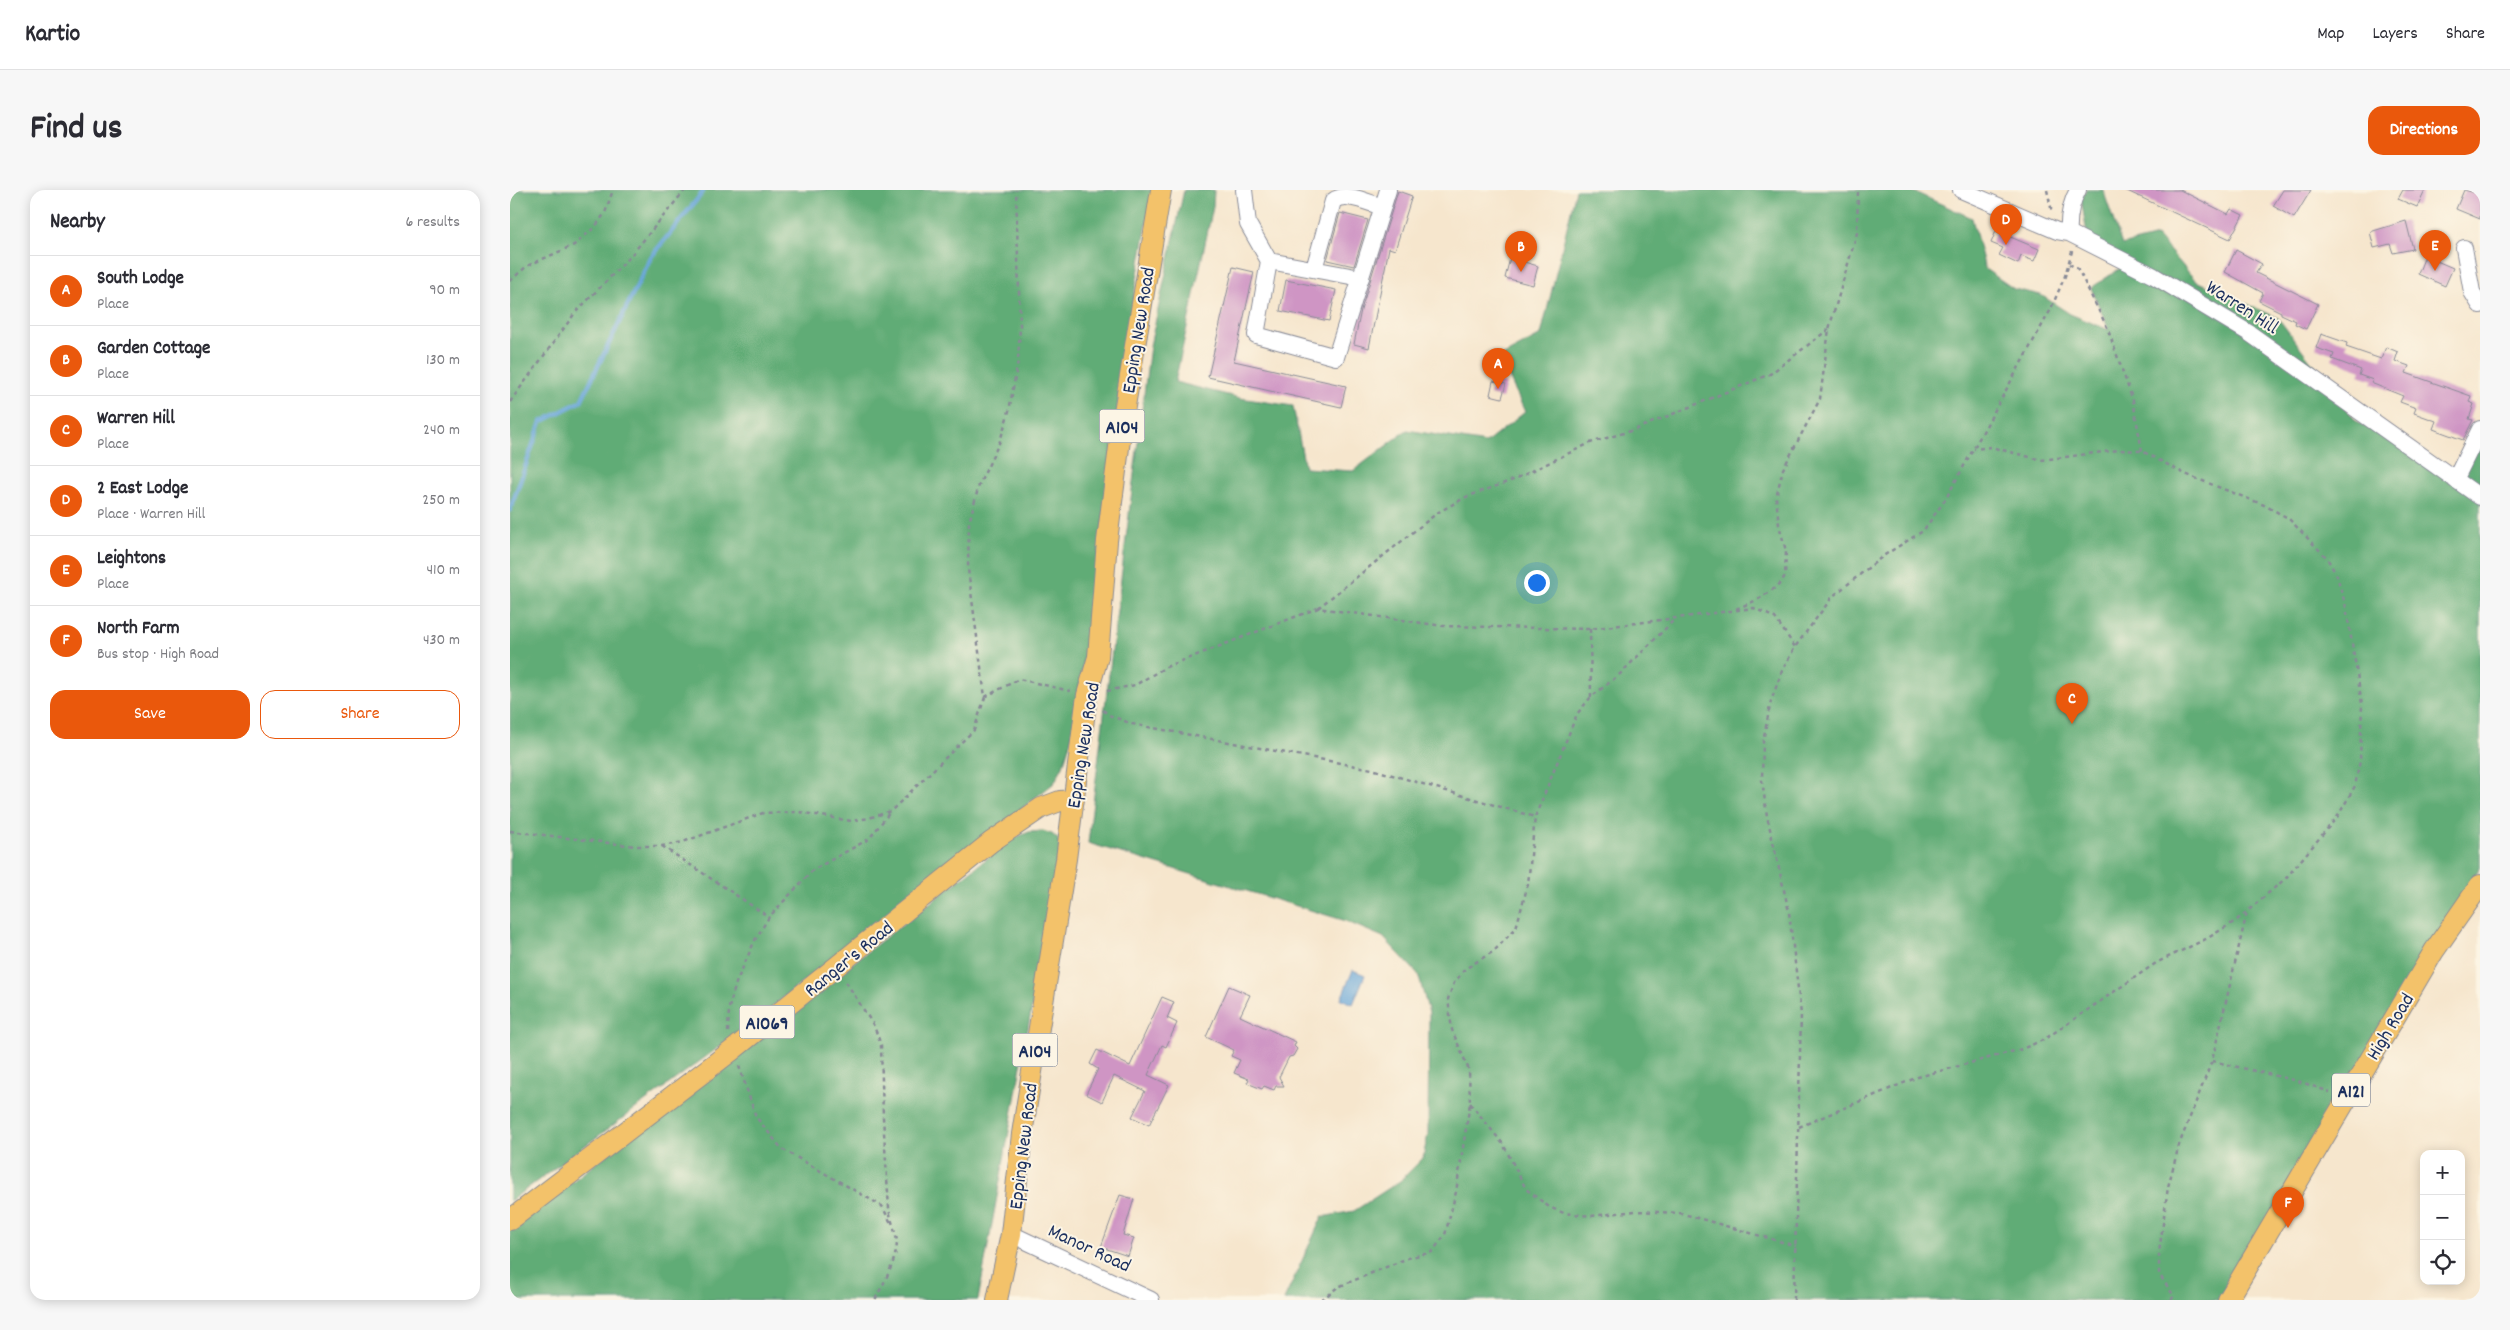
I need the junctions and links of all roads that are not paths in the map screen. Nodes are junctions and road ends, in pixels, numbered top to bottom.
1 (1161, 190) edge
2 (1244, 190) edge
3 (1388, 190) edge
4 (1961, 190) edge
5 (2078, 190) edge
6 (1383, 207) junction
7 (2072, 236) junction
8 (2464, 248) dead end
9 (1269, 261) junction
10 (1314, 269) junction
11 (1360, 278) junction
12 (2480, 305) edge
13 (2480, 429) edge
14 (2455, 480) junction
15 (2480, 498) edge
16 (1074, 800) junction
17 (2480, 885) edge
18 (510, 1220) edge
19 (1011, 1234) junction
20 (996, 1300) edge
21 (1151, 1300) edge
22 (2228, 1300) edge

1 - 16 main road, Epping New Road / A104
2 - 9 street
3 - 6 street
4 - 7 street, Warren Hill
5 - 7 street
6 - 10 street
6 - 11 street
7 - 14 street, Warren Hill
8 - 12 street
9 - 10 street
9 - 11 street
10 - 11 street
13 - 14 street
14 - 15 street, Warren Hill
16 - 18 main road, Ranger's Road / A1069
16 - 19 main road, Epping New Road / A104
17 - 22 main road, High Road / A121
19 - 20 main road, Epping New Road / A104
19 - 21 street, Manor Road

